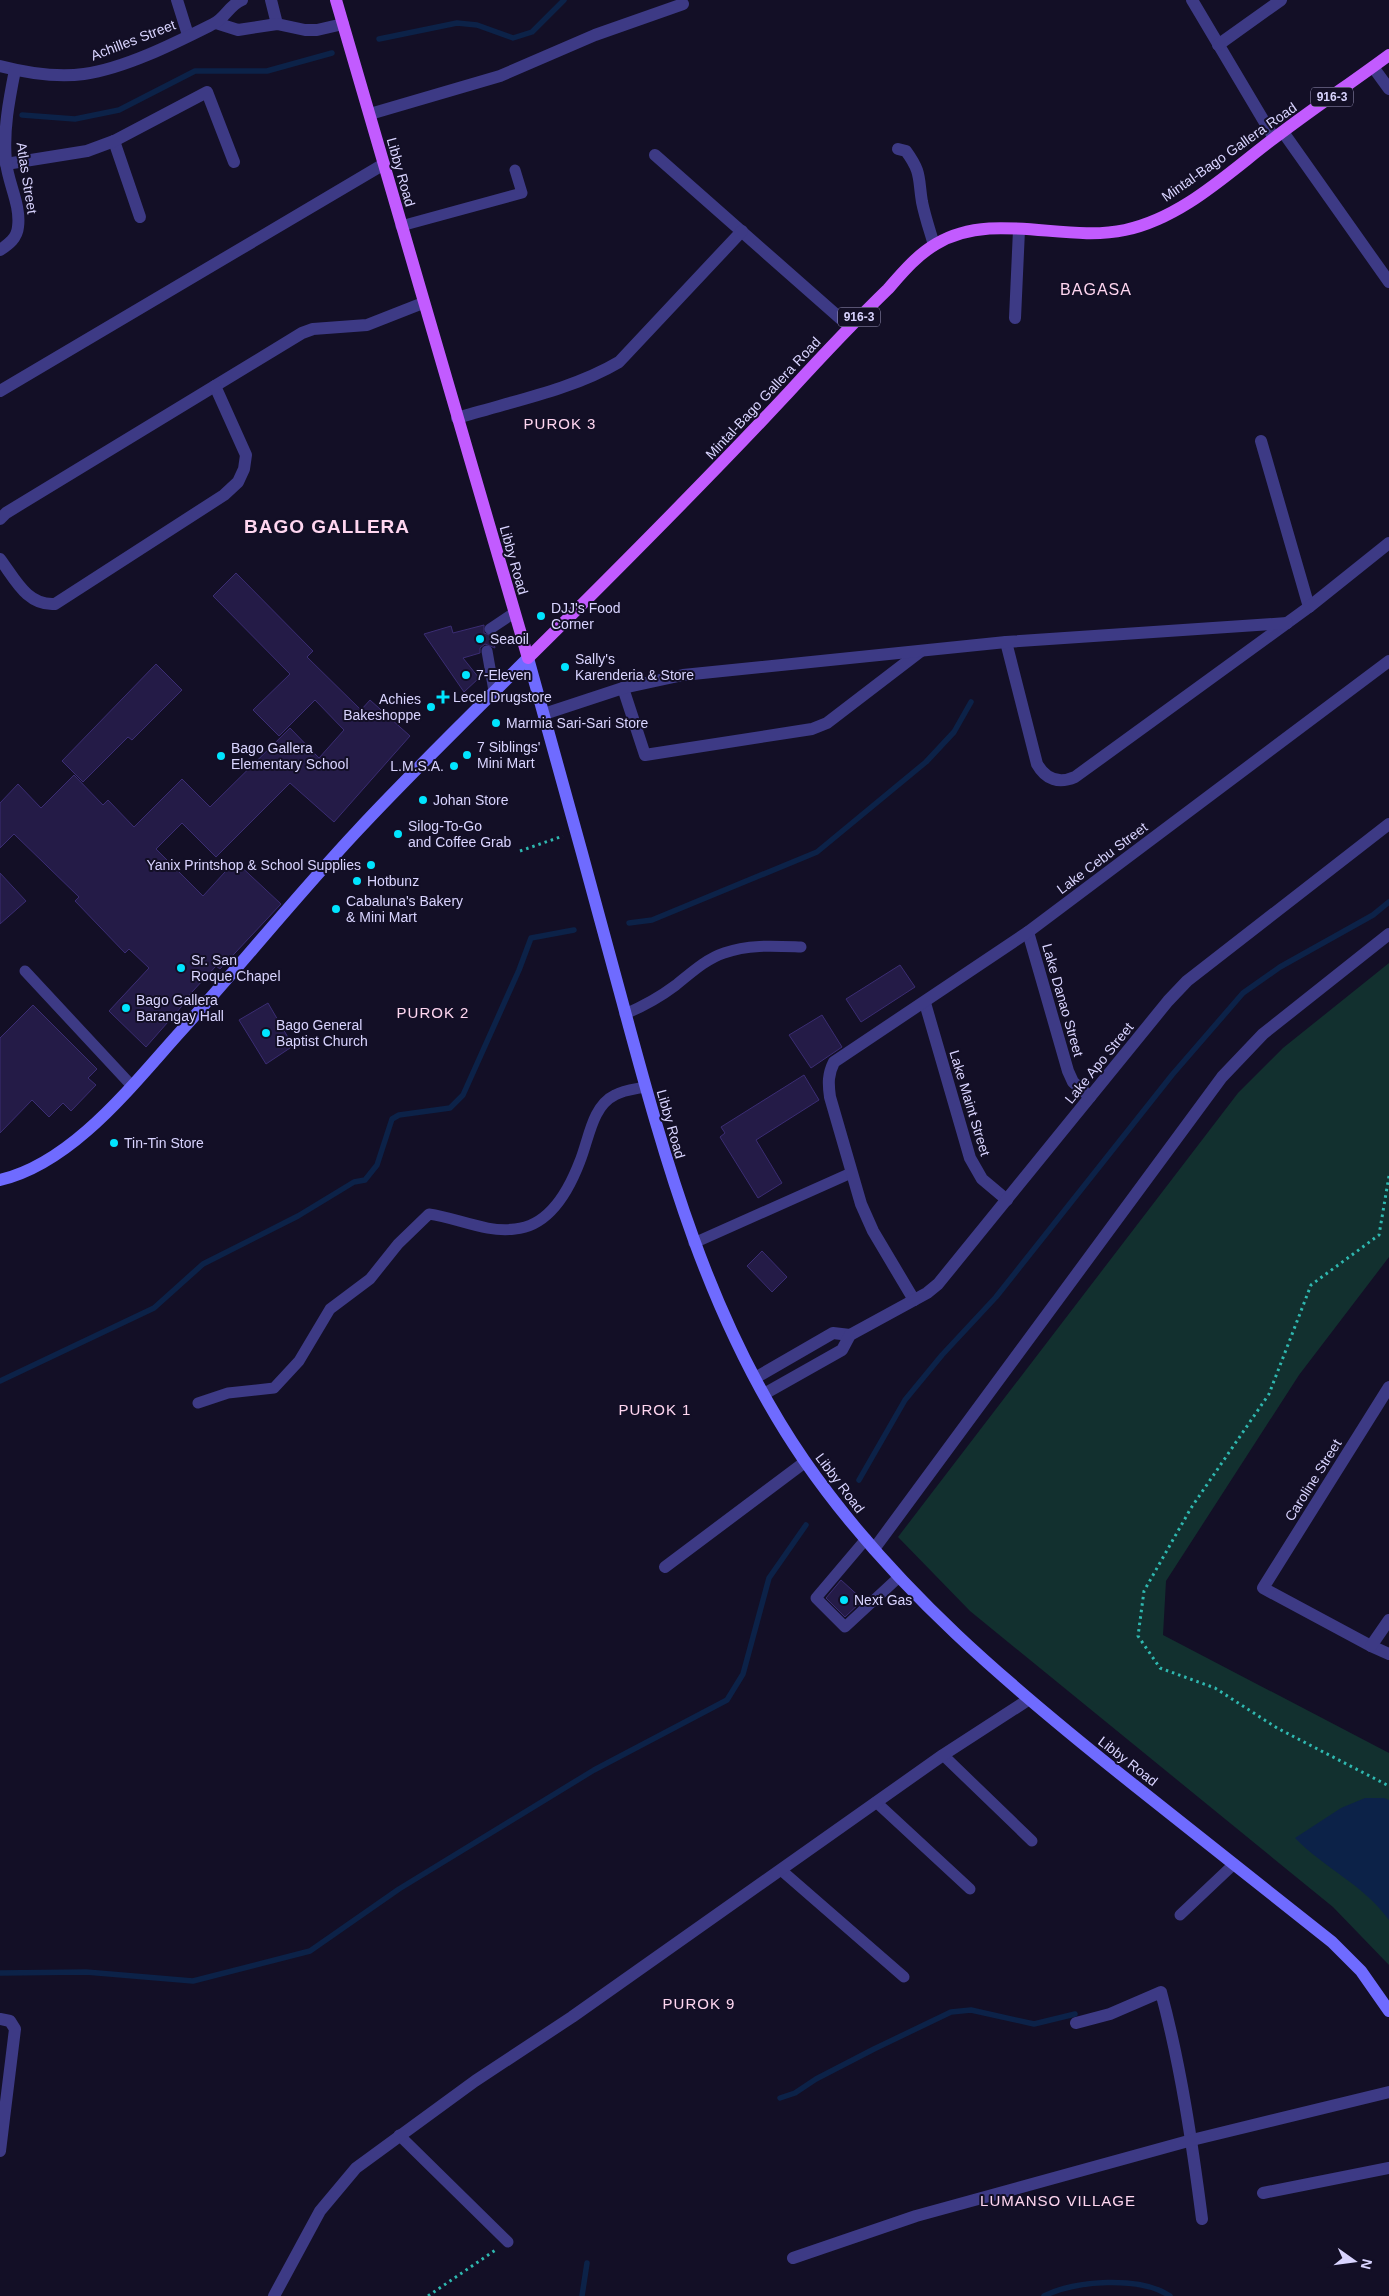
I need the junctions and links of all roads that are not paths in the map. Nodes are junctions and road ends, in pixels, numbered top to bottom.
1 (177, 0) edge
2 (242, 0) edge
3 (271, 0) edge
4 (336, 0) edge
5 (1192, 0) edge
6 (1282, 0) edge
7 (683, 4) dead end
8 (216, 23) junction
9 (277, 24) junction
10 (343, 24) junction
11 (188, 35) junction
12 (1218, 45) junction
13 (1389, 55) edge
14 (0, 66) edge
15 (1373, 67) junction
16 (14, 70) junction
17 (1389, 89) edge
18 (370, 114) junction
19 (1279, 135) junction
20 (114, 141) junction
21 (898, 149) dead end
22 (655, 154) dead end
23 (234, 162) dead end
24 (6, 164) junction
25 (384, 164) junction
26 (515, 170) dead end
27 (140, 217) dead end
28 (401, 226) junction
29 (1019, 230) junction
30 (742, 231) junction
31 (934, 245) junction
32 (0, 250) edge
33 (1389, 282) edge
34 (423, 302) junction
35 (1015, 318) dead end
36 (850, 327) junction
37 (215, 386) junction
38 (0, 391) edge
39 (457, 418) junction
40 (1261, 441) dead end
41 (0, 519) edge
42 (1389, 543) edge
43 (0, 560) edge
44 (1309, 607) junction
45 (514, 613) junction
46 (1287, 623) junction
47 (490, 629) dead end
48 (1006, 642) junction
49 (487, 651) dead end
50 (921, 651) junction
51 (528, 658) junction
52 (1389, 661) edge
53 (623, 688) junction
54 (494, 691) junction
55 (544, 714) junction
56 (1389, 824) edge
57 (1028, 932) junction
58 (1389, 934) edge
59 (801, 947) dead end
60 (25, 971) dead end
61 (925, 1003) junction
62 (625, 1014) junction
63 (132, 1086) junction
64 (645, 1087) junction
65 (1090, 1097) junction
66 (851, 1173) junction
67 (0, 1180) edge
68 (1007, 1200) junction
69 (694, 1244) junction
70 (914, 1300) junction
71 (850, 1335) junction
72 (755, 1378) junction
73 (1389, 1387) edge
74 (764, 1394) junction
75 (198, 1403) dead end
76 (805, 1462) junction
77 (870, 1544) junction
78 (665, 1567) dead end
79 (899, 1577) junction
80 (1389, 1620) edge
81 (1371, 1646) junction
82 (1389, 1654) edge
83 (1028, 1700) junction
84 (943, 1755) junction
85 (876, 1802) junction
86 (1032, 1841) dead end
87 (1234, 1864) junction
88 (781, 1870) junction
89 (970, 1889) dead end
90 (1180, 1915) dead end
91 (904, 1977) dead end
92 (1389, 2011) edge
93 (0, 2019) edge
94 (1076, 2023) dead end
95 (1389, 2092) edge
96 (399, 2136) junction
97 (1192, 2140) junction
98 (0, 2151) edge
99 (1389, 2168) edge
100 (1264, 2193) dead end
101 (1202, 2219) dead end
102 (508, 2242) road end
103 (793, 2258) dead end
104 (274, 2296) edge

1 - 11 street
2 - 8 street, Achilles Street
3 - 9 street
4 - 10 main road, Libby Road
5 - 12 street
6 - 12 street
7 - 18 street
8 - 9 street
8 - 11 street, Achilles Street
9 - 10 street
10 - 18 main road, Libby Road
11 - 16 street, Achilles Street
12 - 19 street
13 - 15 main road, Mintal-Bago Gallera Road / 916-3
14 - 16 street, Achilles Street
15 - 17 street
15 - 19 main road, Mintal-Bago Gallera Road / 916-3
16 - 24 street, Atlas Street
18 - 25 main road, Libby Road
19 - 29 main road, Mintal-Bago Gallera Road / 916-3
19 - 33 street
20 - 23 street
20 - 24 street
20 - 27 street
21 - 31 street
22 - 30 street
24 - 32 street, Atlas Street
25 - 28 main road, Libby Road
25 - 38 street
26 - 28 lane
28 - 34 main road, Libby Road
29 - 31 main road, Mintal-Bago Gallera Road / 916-3
29 - 35 street
30 - 36 street
30 - 39 street
31 - 36 main road, Mintal-Bago Gallera Road / 916-3
34 - 37 street
34 - 39 main road, Libby Road
36 - 51 main road, Mintal-Bago Gallera Road / 916-3
37 - 41 street
37 - 43 street
39 - 45 main road, Libby Road
40 - 44 street
42 - 44 street
44 - 46 street
45 - 47 lane
45 - 51 main road, Libby Road
46 - 48 street
46 - 48 street
48 - 50 street
49 - 54 lane
50 - 53 street
50 - 53 street
51 - 54 main road
51 - 55 main road, Libby Road
52 - 57 street, Lake Cebu Street
53 - 55 street
54 - 63 main road
55 - 62 main road, Libby Road
56 - 65 street, Lake Apo Street
57 - 61 street, Lake Cebu Street
57 - 65 street, Lake Danao Street
58 - 77 street
59 - 62 lane
60 - 63 lane
61 - 66 street, Lake Cebu Street
61 - 68 street, Lake Maint Street
62 - 64 main road, Libby Road
63 - 67 main road
64 - 69 main road, Libby Road
64 - 75 lane
65 - 68 street, Lake Apo Street
66 - 69 lane
66 - 70 street
68 - 70 street, Lake Apo Street
69 - 72 main road, Libby Road
70 - 71 street, Lake Apo Street
71 - 72 street, Lake Apo Street
71 - 74 street, Lake Apo Street
72 - 74 main road, Libby Road
73 - 81 street, Caroline Street
74 - 76 main road, Libby Road
76 - 77 main road, Libby Road
76 - 78 street
77 - 79 main road, Libby Road
77 - 79 lane
79 - 83 main road, Libby Road
80 - 81 street
81 - 82 street
83 - 84 street
83 - 87 main road, Libby Road
84 - 85 street
84 - 86 lane
85 - 88 street
85 - 89 lane
87 - 90 lane
87 - 92 main road, Libby Road
88 - 91 lane
88 - 96 street
93 - 98 street
94 - 97 street
95 - 97 street
96 - 102 lane
96 - 104 street
97 - 101 street
97 - 103 street
99 - 100 street

